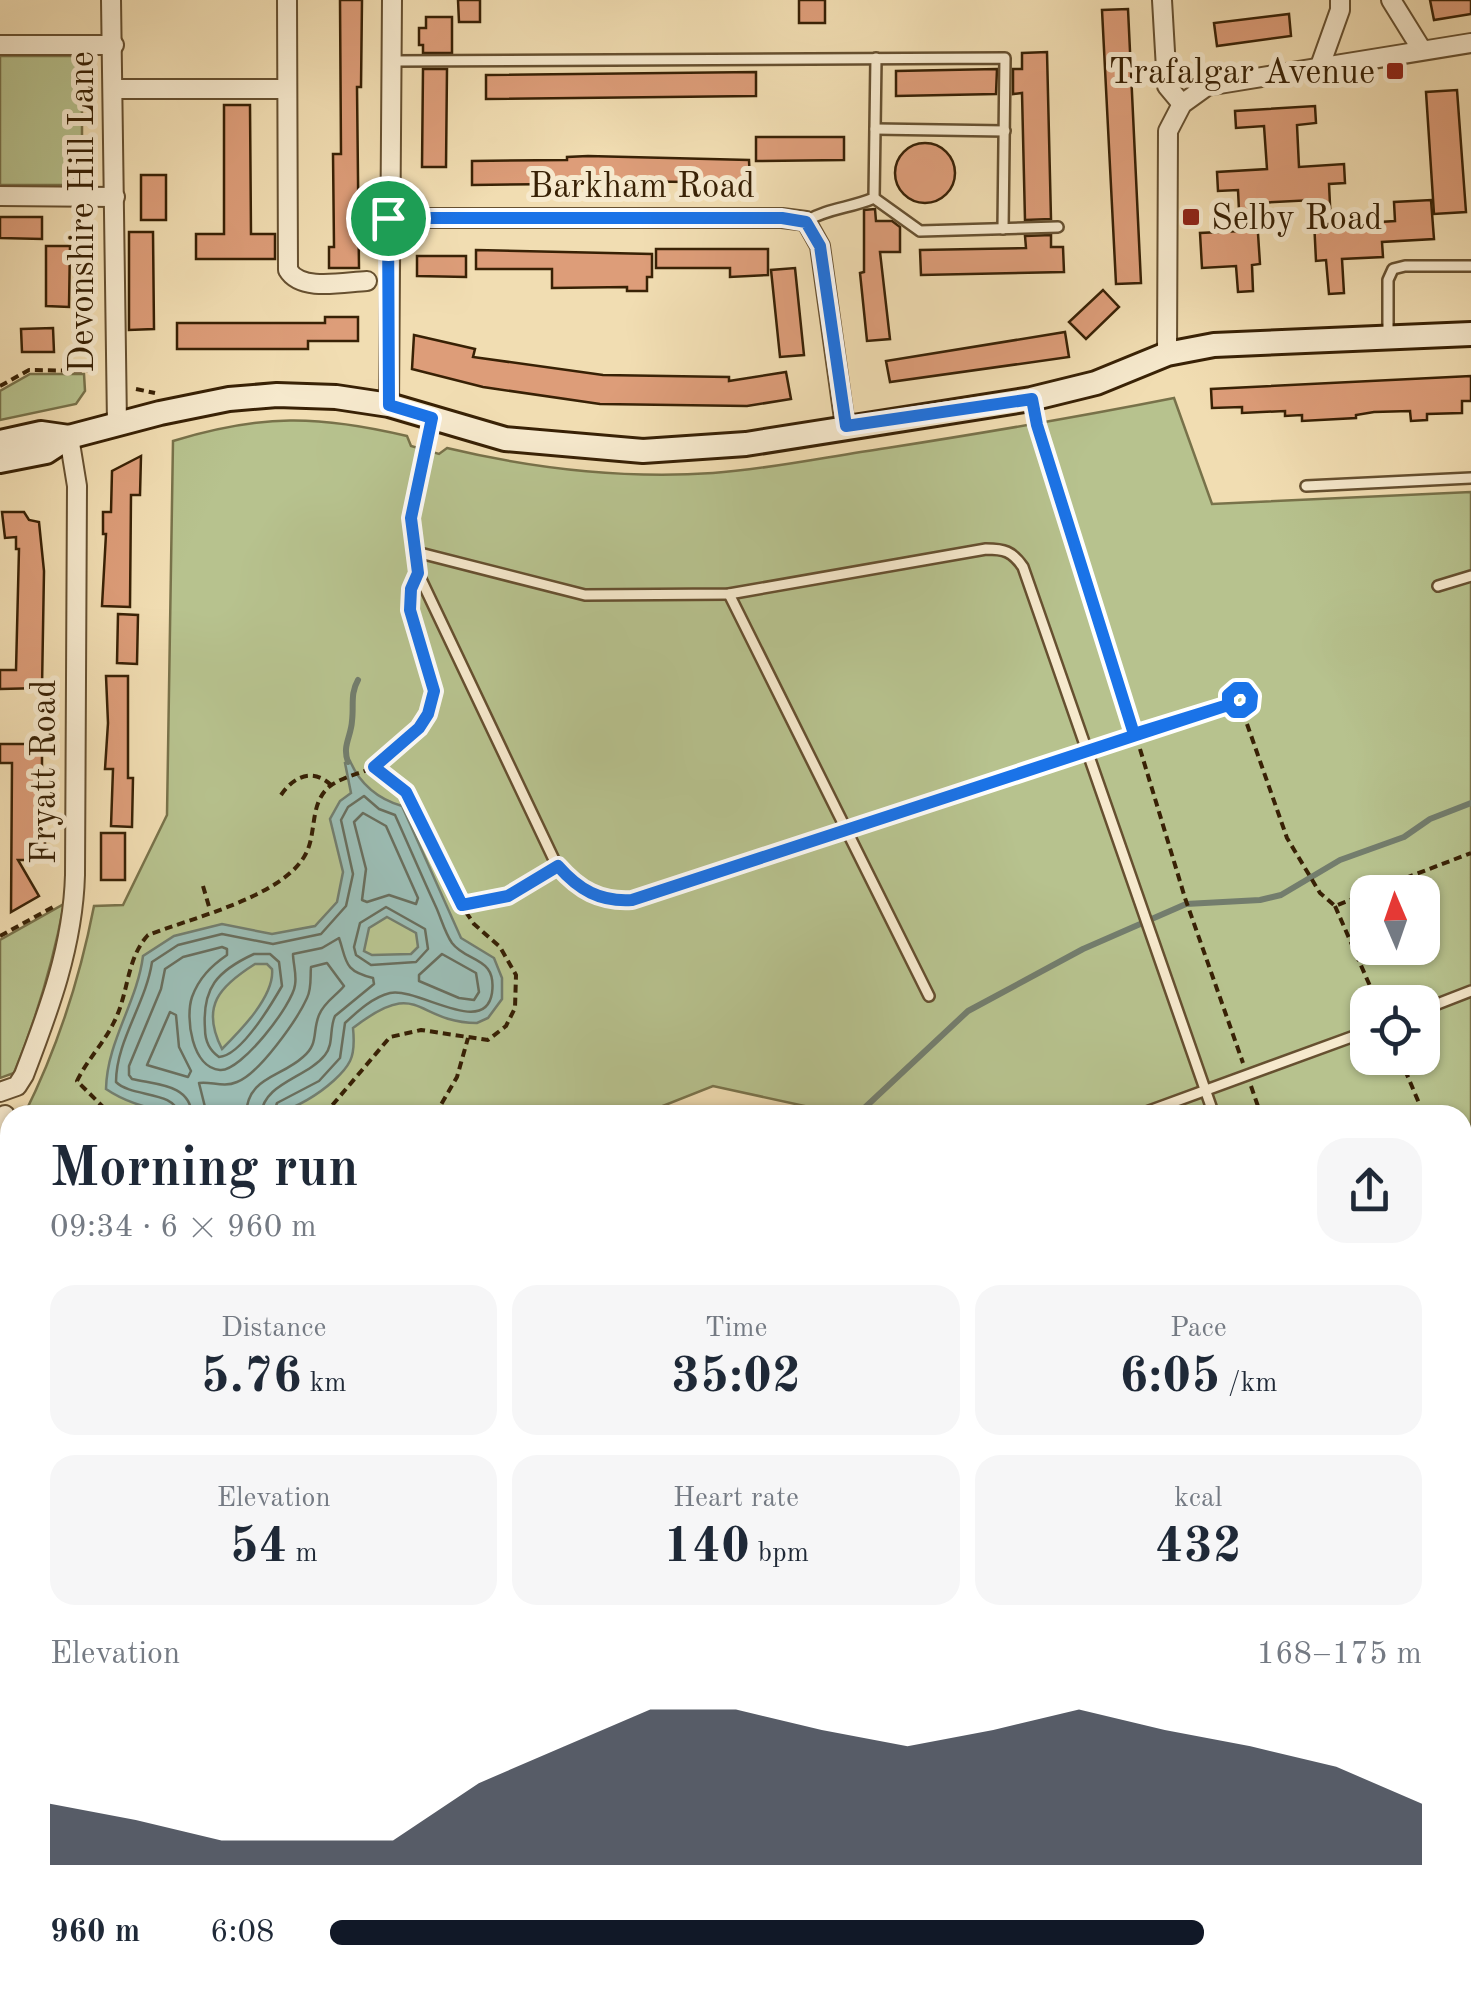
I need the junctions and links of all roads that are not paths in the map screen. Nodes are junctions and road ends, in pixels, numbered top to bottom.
1 (111, 0) edge
2 (287, 0) edge
3 (392, 0) edge
4 (1162, 0) edge
5 (1340, 0) edge
6 (1391, 0) edge
7 (1471, 43) edge
8 (0, 45) edge
9 (114, 46) junction
10 (1422, 50) junction
11 (876, 58) junction
12 (391, 61) junction
13 (1320, 66) junction
14 (115, 89) junction
15 (288, 89) junction
16 (1182, 104) junction
17 (875, 129) junction
18 (1005, 131) junction
19 (0, 196) edge
20 (115, 196) junction
21 (874, 198) junction
22 (388, 218) junction
23 (806, 222) junction
24 (1058, 227) dead end
25 (1004, 228) junction
26 (1471, 266) edge
27 (367, 281) joint
28 (388, 281) junction
29 (1471, 334) edge
30 (1388, 336) junction
31 (1168, 354) junction
32 (389, 405) junction
33 (432, 418) junction
34 (116, 424) junction
35 (846, 426) junction
36 (68, 437) junction
37 (0, 442) edge
38 (0, 461) edge
39 (1471, 478) edge
40 (1306, 486) dead end
41 (416, 552) junction
42 (1471, 576) edge
43 (1438, 586) dead end
44 (728, 594) junction
45 (1228, 705) junction
46 (1087, 750) junction
47 (845, 830) junction
48 (1471, 991) edge
49 (929, 996) dead end
50 (1440, 1003) edge
51 (1350, 1037) edge
52 (1204, 1090) junction
53 (3, 1092) edge
54 (1164, 1105) edge
55 (1210, 1105) edge

1 - 9 street, Devonshire Hill Lane
2 - 15 street
3 - 12 street
4 - 16 street
5 - 13 street
6 - 10 street
7 - 10 street
8 - 9 street
9 - 14 street, Devonshire Hill Lane
10 - 13 street
11 - 12 lane
11 - 17 lane
11 - 18 lane
12 - 22 street
13 - 16 street
14 - 15 street
14 - 20 street, Devonshire Hill Lane
15 - 27 street
16 - 31 street
17 - 18 lane
17 - 21 lane
18 - 25 lane
19 - 20 street
20 - 34 street, Devonshire Hill Lane
21 - 23 lane
21 - 25 lane
22 - 23 street, Barkham Road
22 - 28 street
23 - 35 street
24 - 25 lane
26 - 30 lane
27 - 28 lane
28 - 32 street
29 - 30 street
30 - 31 street
31 - 35 street
32 - 33 street
32 - 34 street
33 - 35 street
33 - 41 lane
34 - 36 street
36 - 37 street
36 - 38 street
36 - 53 street, Fryatt Road
39 - 40 lane
41 - 44 lane
41 - 47 lane
42 - 43 lane
44 - 46 lane
44 - 47 lane
45 - 45 lane
45 - 46 lane
46 - 47 lane
46 - 52 lane
47 - 49 lane
48 - 50 lane
51 - 52 lane
52 - 54 lane
52 - 55 lane

